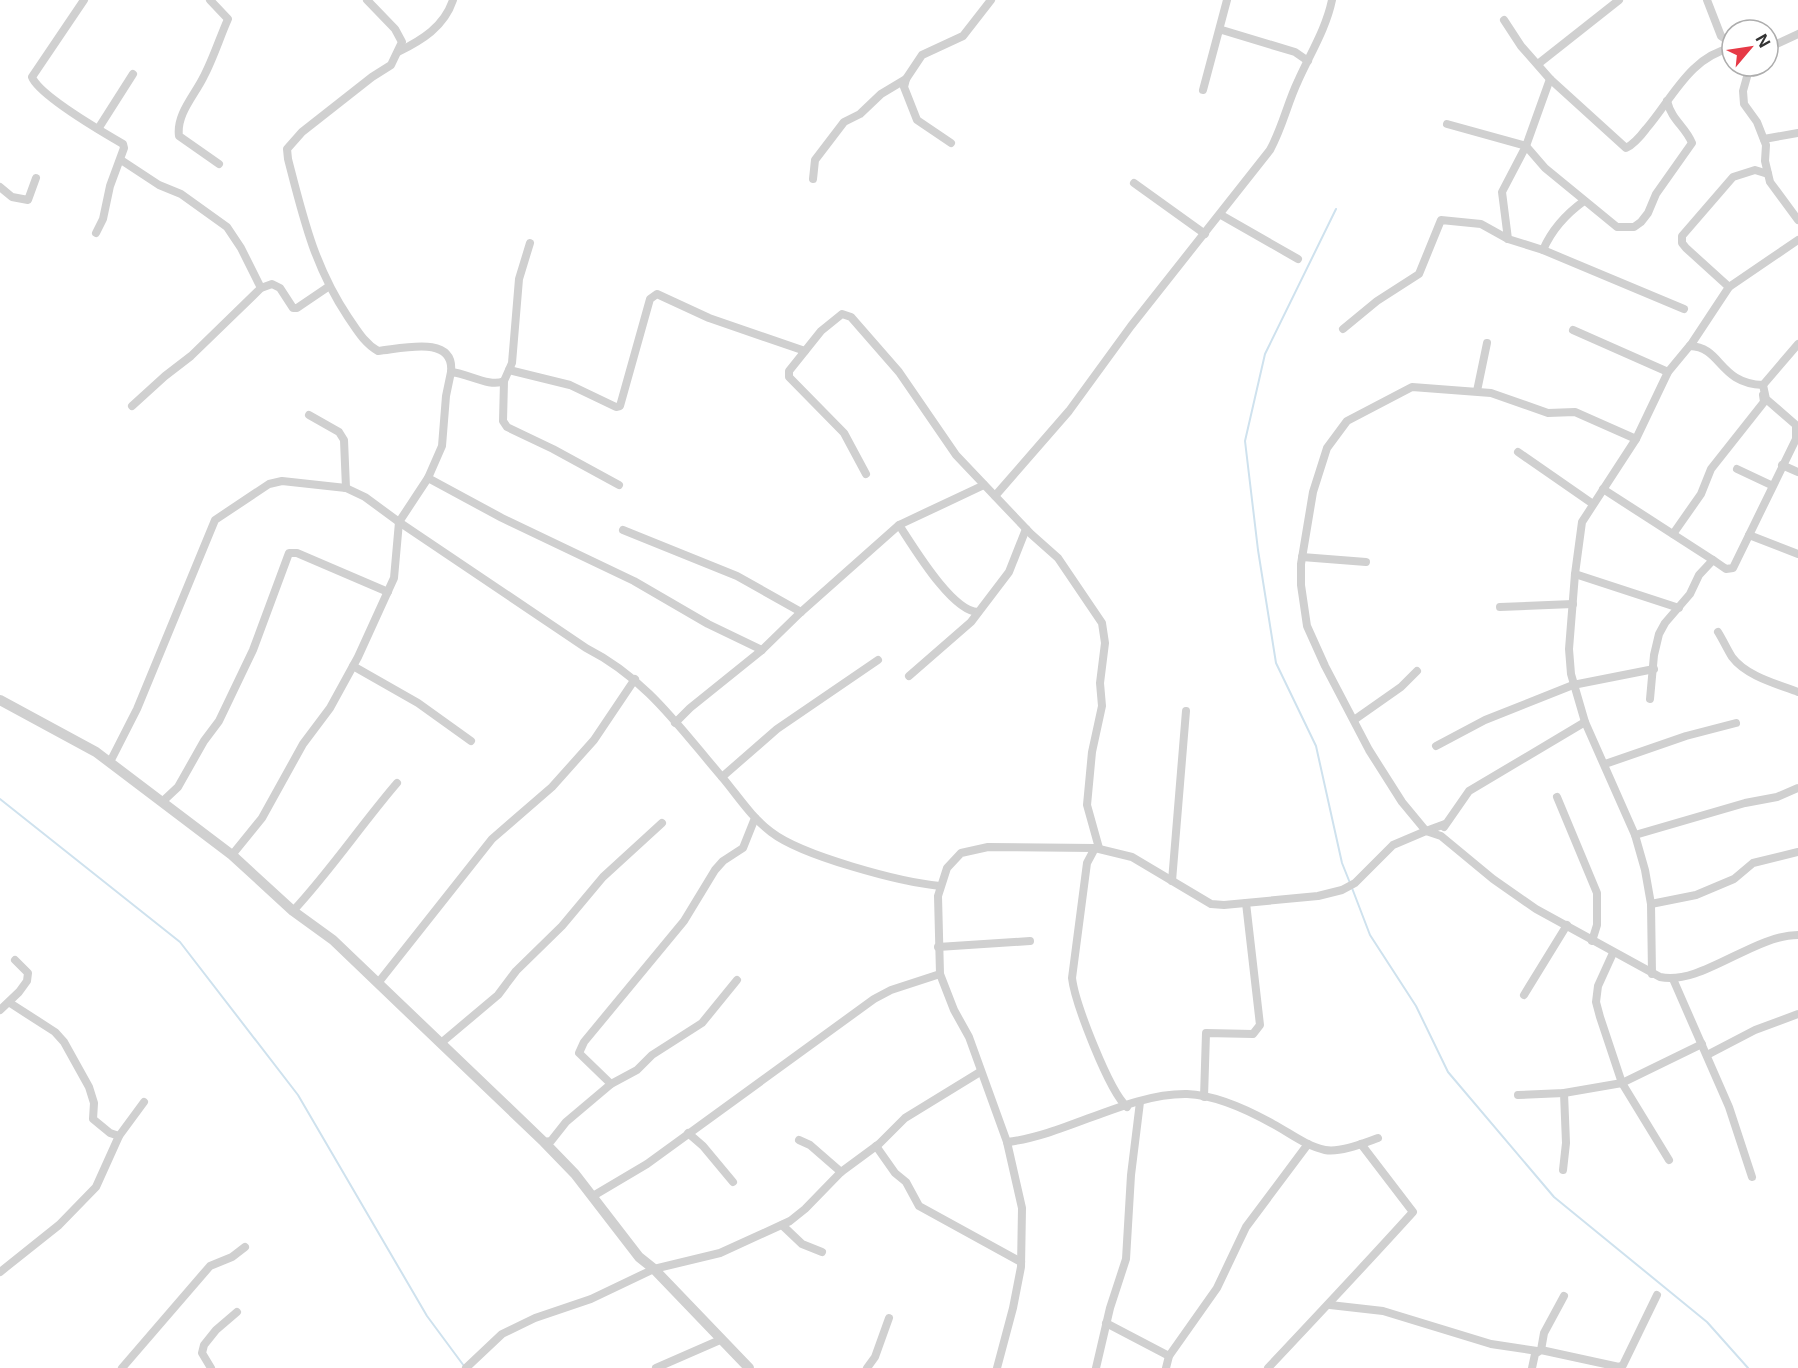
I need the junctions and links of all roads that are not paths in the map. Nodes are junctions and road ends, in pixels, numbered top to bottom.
1 (84, 0) edge
2 (210, 0) edge
3 (367, 0) edge
4 (453, 0) edge
5 (991, 0) edge
6 (1227, 0) edge
7 (1332, 0) edge
8 (1619, 0) edge
9 (1707, 0) edge
10 (1504, 20) dead end
11 (1222, 30) junction
12 (1720, 33) edge
13 (1798, 34) edge
14 (1780, 42) edge
15 (1720, 50) edge
16 (398, 52) junction
17 (1308, 61) junction
18 (1538, 64) junction
19 (134, 74) dead end
20 (1747, 78) edge
21 (906, 79) junction
22 (1550, 79) junction
23 (1203, 90) dead end
24 (1667, 101) junction
25 (1447, 124) dead end
26 (98, 129) junction
27 (1798, 133) edge
28 (1764, 139) junction
29 (951, 143) dead end
30 (1526, 146) junction
31 (121, 160) junction
32 (219, 164) dead end
33 (1768, 174) junction
34 (36, 178) dead end
35 (813, 179) dead end
36 (1134, 183) dead end
37 (0, 188) edge
38 (1584, 201) junction
39 (1221, 215) junction
40 (1798, 220) edge
41 (96, 233) dead end
42 (1205, 234) junction
43 (1508, 239) junction
44 (1798, 240) edge
45 (530, 243) dead end
46 (1543, 249) junction
47 (1298, 259) dead end
48 (328, 287) junction
49 (1729, 287) junction
50 (261, 288) junction
51 (1684, 309) dead end
52 (1343, 329) dead end
53 (1573, 330) dead end
54 (1487, 343) dead end
55 (1798, 344) edge
56 (1690, 346) junction
57 (805, 351) junction
58 (509, 370) junction
59 (451, 372) junction
60 (1668, 372) junction
61 (504, 381) junction
62 (1763, 388) junction
63 (1477, 392) junction
64 (132, 406) dead end
65 (309, 415) dead end
66 (1636, 439) junction
67 (1518, 452) dead end
68 (1782, 465) junction
69 (1737, 469) dead end
70 (1798, 472) edge
71 (866, 474) dead end
72 (428, 478) junction
73 (619, 485) dead end
74 (984, 485) junction
75 (1772, 485) junction
76 (346, 488) junction
77 (1603, 489) junction
78 (995, 496) junction
79 (1593, 504) junction
80 (399, 522) junction
81 (899, 525) junction
82 (1026, 529) junction
83 (623, 530) dead end
84 (1673, 534) junction
85 (1749, 535) junction
86 (1798, 554) edge
87 (1302, 557) junction
88 (1713, 560) junction
89 (1366, 562) dead end
90 (1575, 573) junction
91 (388, 592) junction
92 (1573, 604) junction
93 (1500, 607) dead end
94 (1679, 608) junction
95 (801, 612) junction
96 (978, 612) junction
97 (1718, 632) dead end
98 (762, 650) junction
99 (878, 660) dead end
100 (353, 666) junction
101 (1654, 669) junction
102 (1417, 671) dead end
103 (909, 676) dead end
104 (635, 679) junction
105 (1573, 685) junction
106 (1798, 692) edge
107 (1650, 699) dead end
108 (0, 700) edge
109 (1186, 711) dead end
110 (1354, 720) junction
111 (1585, 722) junction
112 (675, 723) junction
113 (1736, 723) dead end
114 (471, 741) dead end
115 (1436, 746) dead end
116 (110, 762) junction
117 (1605, 764) junction
118 (722, 777) junction
119 (397, 783) dead end
120 (1798, 788) edge
121 (1557, 797) dead end
122 (162, 802) junction
123 (755, 818) junction
124 (662, 823) dead end
125 (1445, 824) junction
126 (1426, 831) junction
127 (1635, 835) junction
128 (1441, 836) junction
129 (1097, 848) junction
130 (1798, 852) edge
131 (232, 855) junction
132 (1172, 881) junction
133 (940, 886) junction
134 (1246, 903) junction
135 (1651, 904) junction
136 (293, 910) junction
137 (1567, 925) junction
138 (1798, 935) edge
139 (1030, 941) dead end
140 (1592, 941) junction
141 (939, 947) junction
142 (1612, 953) junction
143 (15, 960) dead end
144 (940, 974) junction
145 (1652, 974) junction
146 (1673, 979) junction
147 (737, 980) dead end
148 (378, 983) junction
149 (1524, 995) dead end
150 (9, 1003) junction
151 (0, 1010) edge
152 (1798, 1014) edge
153 (441, 1043) junction
154 (1702, 1044) junction
155 (1707, 1055) junction
156 (980, 1072) junction
157 (1622, 1083) junction
158 (611, 1084) junction
159 (1564, 1093) junction
160 (1518, 1095) dead end
161 (1204, 1097) junction
162 (144, 1102) dead end
163 (1140, 1102) junction
164 (1127, 1107) junction
165 (688, 1133) junction
166 (118, 1136) junction
167 (1378, 1138) dead end
168 (799, 1140) dead end
169 (544, 1142) junction
170 (1007, 1142) junction
171 (1308, 1144) junction
172 (1361, 1144) junction
173 (876, 1146) junction
174 (1669, 1160) dead end
175 (1563, 1170) dead end
176 (841, 1172) junction
177 (1752, 1177) dead end
178 (733, 1182) dead end
179 (593, 1196) junction
180 (782, 1225) junction
181 (245, 1247) dead end
182 (822, 1252) dead end
183 (1021, 1262) junction
184 (654, 1269) junction
185 (0, 1272) edge
186 (1564, 1296) dead end
187 (1657, 1296) dead end
188 (1330, 1305) junction
189 (237, 1312) dead end
190 (889, 1318) dead end
191 (1107, 1323) junction
192 (720, 1340) junction
193 (1539, 1351) junction
194 (1168, 1364) edge
195 (122, 1368) edge
196 (211, 1368) edge
197 (466, 1368) edge
198 (656, 1368) edge
199 (749, 1368) edge
200 (867, 1368) edge
201 (997, 1368) edge
202 (1096, 1368) edge
203 (1268, 1368) edge
204 (1532, 1368) edge

1 - 26 street
2 - 32 street
3 - 16 street
4 - 16 street
5 - 21 street
6 - 11 street
7 - 17 street
8 - 18 street
9 - 12 street
10 - 18 street
11 - 17 street
11 - 23 street
13 - 14 street
15 - 24 street
16 - 48 street
17 - 39 street
18 - 22 street
19 - 26 street
20 - 28 street
21 - 29 street
21 - 35 street
22 - 24 street
22 - 30 street
24 - 38 street
25 - 30 street
26 - 31 street
27 - 28 street
28 - 33 street
30 - 38 street
30 - 43 street
31 - 41 street
31 - 50 street
33 - 40 street
33 - 49 street
34 - 37 street
36 - 42 street
38 - 46 street
39 - 42 street
39 - 47 street
42 - 78 street
43 - 46 street
43 - 52 street
44 - 49 street
45 - 58 street
46 - 51 street
48 - 50 street
48 - 59 street
49 - 56 street
50 - 64 street
53 - 60 street
54 - 63 street
55 - 62 street
56 - 60 street
56 - 62 street
57 - 58 street
57 - 71 street
57 - 74 street
58 - 61 street
59 - 61 street
59 - 72 street
60 - 66 street
61 - 73 street
62 - 68 street
62 - 84 street
63 - 66 street
63 - 87 street
65 - 76 street
66 - 77 street
67 - 79 street
68 - 70 street
68 - 75 street
69 - 75 street
72 - 80 street
72 - 98 street
74 - 78 street
74 - 81 street
75 - 85 street
76 - 80 street
76 - 116 street
77 - 79 street
77 - 84 street
78 - 82 street
79 - 90 street
80 - 91 street
80 - 104 street
81 - 95 street
81 - 96 street
82 - 96 street
82 - 129 street
83 - 95 street
84 - 88 street
85 - 86 street
85 - 88 street
87 - 89 street
87 - 110 street
88 - 94 street
90 - 92 street
90 - 94 street
91 - 100 street
91 - 122 street
92 - 93 street
92 - 105 street
94 - 101 street
95 - 98 street
96 - 103 street
97 - 106 street
98 - 112 street
99 - 118 street
100 - 114 street
100 - 131 street
101 - 105 street
101 - 107 street
102 - 110 street
104 - 112 street
104 - 148 street
105 - 111 street
105 - 115 street
108 - 116 street
109 - 132 street
110 - 126 street
111 - 117 street
111 - 125 street
112 - 118 street
113 - 117 street
116 - 122 street
117 - 127 street
118 - 123 street
119 - 136 street
120 - 127 street
121 - 140 street
122 - 131 street
123 - 133 street
123 - 158 street
124 - 153 street
125 - 126 street
125 - 128 street
126 - 128 street
126 - 134 street
127 - 135 street
128 - 137 street
129 - 132 street
129 - 133 street
129 - 164 street
130 - 135 street
131 - 136 street
132 - 134 street
133 - 141 street
134 - 161 street
135 - 145 street
136 - 148 street
137 - 140 street
137 - 149 street
138 - 146 street
139 - 141 street
140 - 142 street
141 - 144 street
142 - 145 street
142 - 157 street
143 - 150 street
144 - 156 street
144 - 165 street
145 - 146 street
146 - 154 street
147 - 158 street
148 - 153 street
150 - 151 street
150 - 166 street
152 - 155 street
153 - 169 street
154 - 155 street
154 - 157 street
155 - 177 street
156 - 170 street
156 - 173 street
157 - 159 street
157 - 174 street
158 - 169 street
159 - 160 street
159 - 175 street
161 - 163 street
161 - 171 street
162 - 166 street
163 - 164 street
163 - 191 street
164 - 170 street
165 - 178 street
165 - 179 street
166 - 185 street
167 - 172 street
168 - 176 street
169 - 179 street
170 - 183 street
171 - 172 street
171 - 194 street
172 - 188 street
173 - 176 street
173 - 183 street
176 - 180 street
179 - 184 street
180 - 182 street
180 - 184 street
181 - 195 street
183 - 201 street
184 - 192 street
184 - 197 street
186 - 193 street
187 - 193 street
188 - 193 street
188 - 203 street
189 - 196 street
190 - 200 street
191 - 194 street
191 - 202 street
192 - 198 street
192 - 199 street
193 - 204 street

